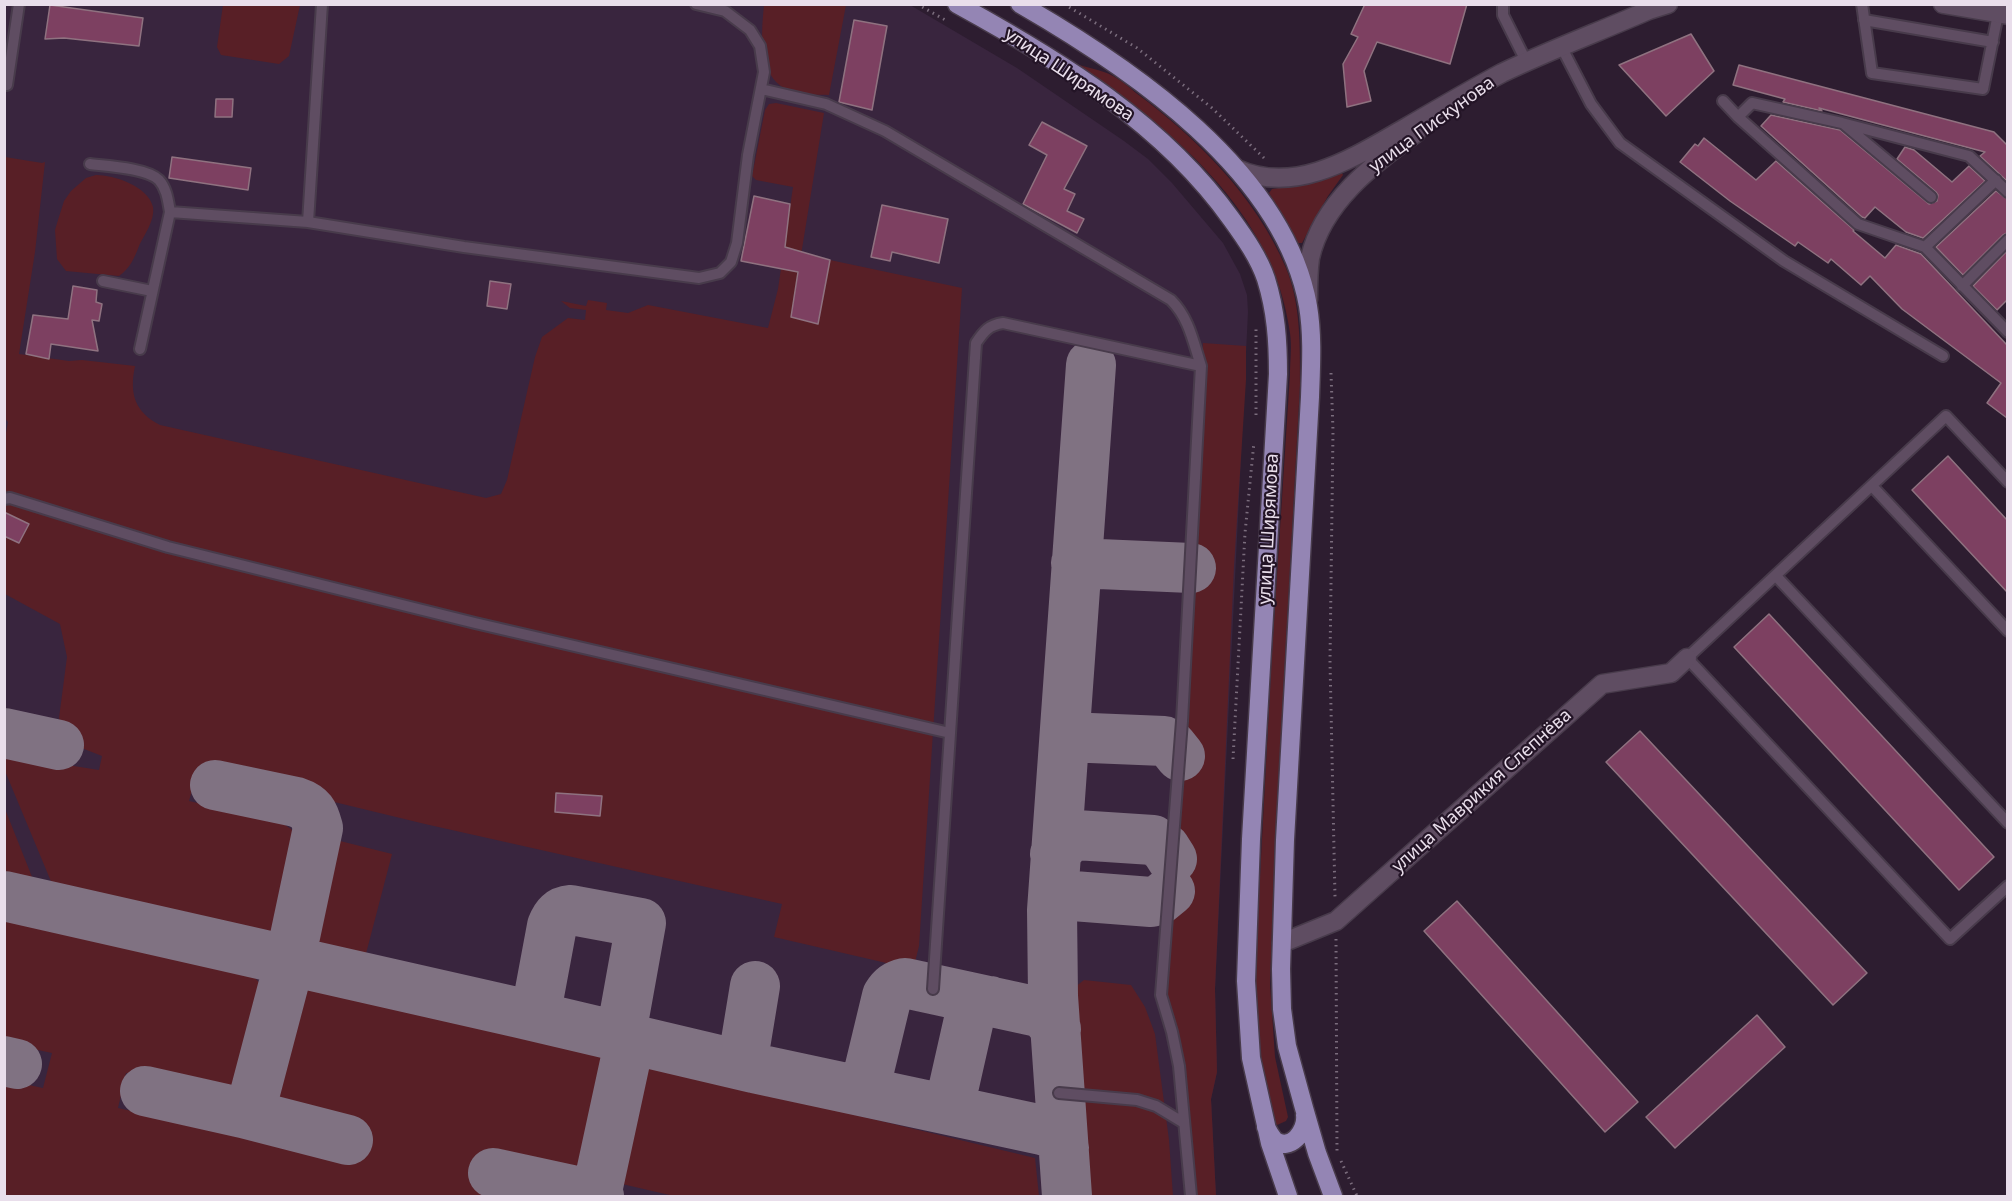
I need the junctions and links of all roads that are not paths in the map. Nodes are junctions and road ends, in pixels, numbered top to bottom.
1 (19, 4) edge
2 (322, 4) edge
3 (696, 4) edge
4 (957, 4) edge
5 (1503, 4) edge
6 (1668, 4) edge
7 (1862, 4) edge
8 (1943, 4) edge
9 (1024, 5) edge
10 (2003, 15) edge
11 (1864, 20) junction
12 (1993, 42) junction
13 (1562, 48) junction
14 (1527, 63) junction
15 (1503, 73) junction
16 (7, 85) dead end
17 (761, 89) junction
18 (1723, 101) dead end
19 (1738, 117) junction
20 (1842, 123) junction
21 (90, 164) dead end
22 (1238, 169) junction
23 (1996, 180) junction
24 (2007, 192) edge
25 (1931, 197) dead end
26 (170, 212) junction
27 (308, 222) junction
28 (2007, 240) edge
29 (1925, 248) junction
30 (103, 281) dead end
31 (1962, 286) junction
32 (152, 291) junction
33 (1308, 305) junction
34 (2007, 315) edge
35 (1999, 323) junction
36 (2007, 332) edge
37 (140, 349) dead end
38 (1943, 356) dead end
39 (1201, 366) junction
40 (2007, 482) edge
41 (1872, 486) junction
42 (4, 499) edge
43 (1776, 576) junction
44 (2007, 631) edge
45 (1688, 658) junction
46 (950, 733) junction
47 (2007, 824) edge
48 (2007, 886) edge
49 (1282, 943) junction
50 (933, 989) dead end
51 (1059, 1093) dead end
52 (1304, 1108) junction
53 (1184, 1123) junction
54 (1265, 1126) junction
55 (1191, 1197) edge
56 (1288, 1197) edge
57 (1333, 1197) edge

1 - 16 lane
2 - 27 lane
3 - 17 lane
4 - 54 main road, улица Ширямова
5 - 14 lane
6 - 13 street, улица Пискунова
7 - 11 lane
8 - 10 street
9 - 22 main road, улица Ширямова
10 - 12 lane
11 - 12 lane
11 - 12 lane
13 - 14 street, улица Пискунова
13 - 38 lane
14 - 15 street, улица Пискунова
15 - 22 street, улица Пискунова
15 - 33 street, улица Пискунова
17 - 27 lane
17 - 39 lane
18 - 19 lane
19 - 20 lane
19 - 29 lane
20 - 23 lane
20 - 25 lane
21 - 26 lane
22 - 33 main road, улица Ширямова
23 - 24 lane
23 - 29 lane
26 - 27 lane
26 - 32 lane
28 - 31 lane
29 - 31 lane
30 - 32 lane
31 - 35 lane
32 - 37 lane
33 - 49 main road, улица Ширямова
34 - 35 lane
35 - 36 lane
39 - 46 lane
39 - 53 lane
40 - 41 lane
41 - 43 lane
41 - 44 lane
42 - 46 lane
43 - 45 lane
43 - 47 lane
45 - 48 lane
45 - 49 street, улица Маврикия Слепнёва
46 - 50 lane
49 - 52 main road, улица Ширямова
51 - 53 lane
52 - 54 main road
52 - 57 main road, улица Ширямова
53 - 55 lane
54 - 56 main road, улица Ширямова

